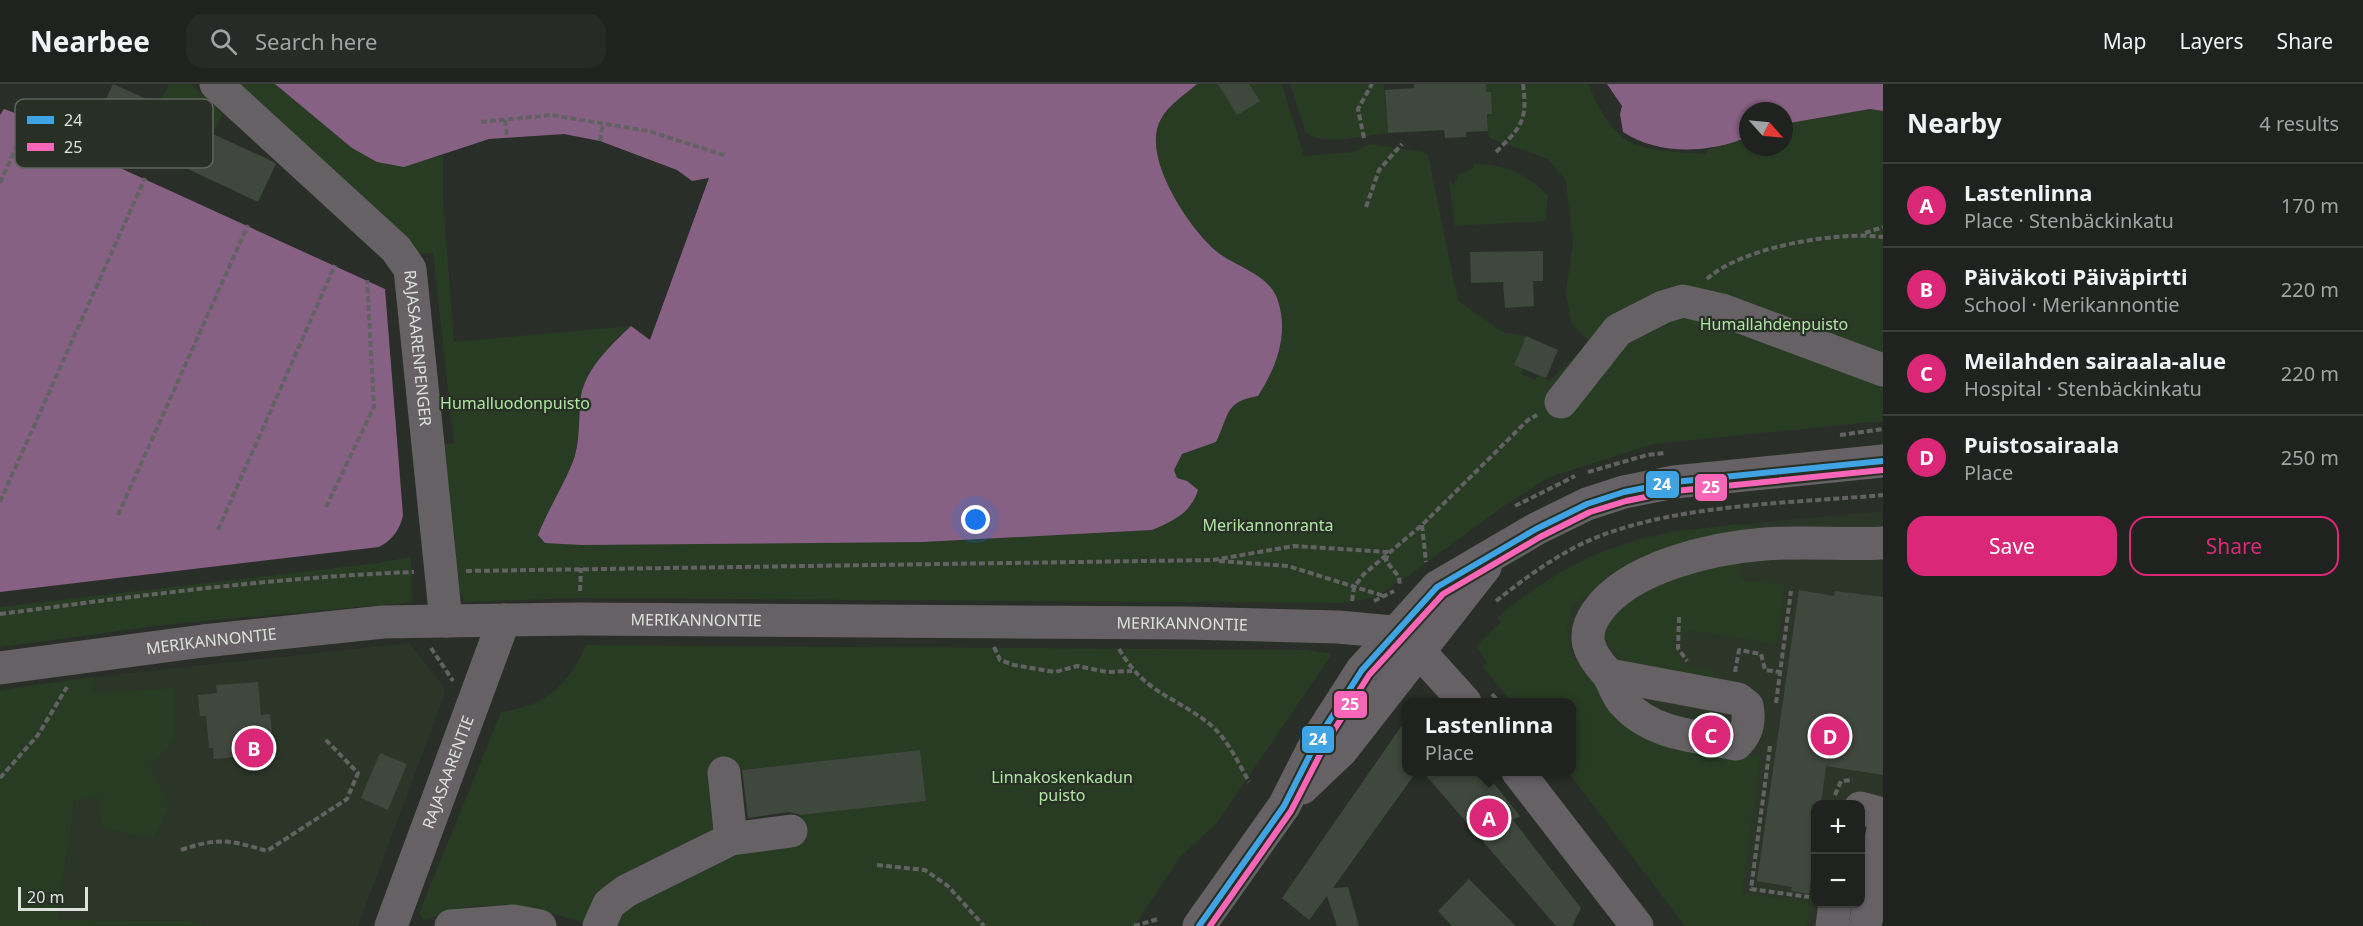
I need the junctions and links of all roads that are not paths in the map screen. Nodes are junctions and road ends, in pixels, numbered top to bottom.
1 (216, 84) edge
2 (1883, 370) edge
3 (1561, 402) road end
4 (1883, 461) edge
5 (1883, 543) edge
6 (504, 620) junction
7 (446, 621) junction
8 (1406, 641) junction
9 (0, 668) edge
10 (1609, 675) dead end
11 (1461, 698) edge
12 (724, 773) dead end
13 (1522, 776) edge
14 (1865, 809) edge
15 (1883, 814) edge
16 (1883, 830) edge
17 (791, 831) dead end
18 (731, 839) junction
19 (1834, 908) edge
20 (391, 926) edge
21 (451, 926) edge
22 (540, 926) edge
23 (599, 926) edge
24 (1199, 926) edge
25 (1637, 926) edge
26 (1832, 926) edge
27 (1865, 926) edge

1 - 7 street, RAJASAARENPENGER
2 - 3 street
4 - 8 main road
5 - 10 street
6 - 7 street, MERIKANNONTIE
6 - 8 street, MERIKANNONTIE
6 - 20 street, RAJASAARENTIE
7 - 9 street, MERIKANNONTIE
8 - 11 street
8 - 24 main road
12 - 18 street
13 - 25 street
14 - 15 street
16 - 27 street
17 - 18 street
18 - 23 street
19 - 26 street
21 - 22 street

